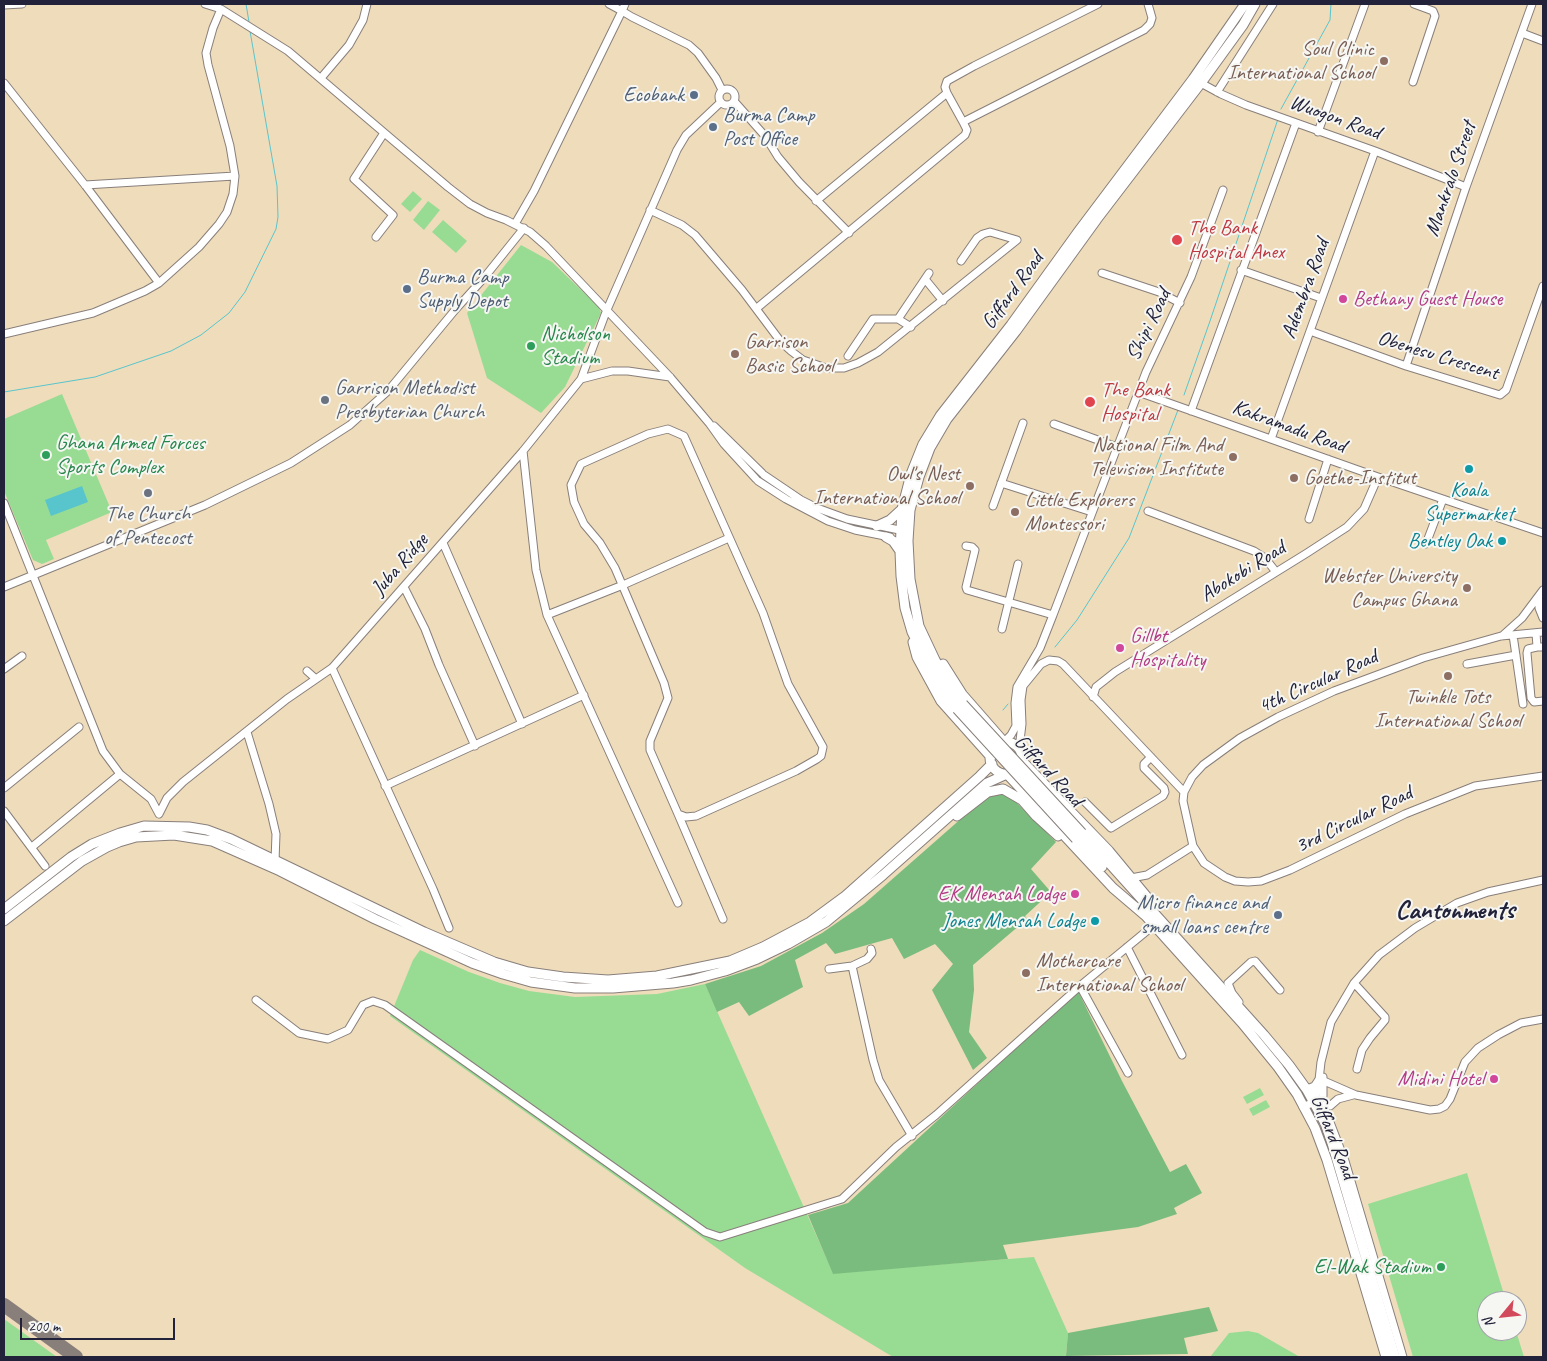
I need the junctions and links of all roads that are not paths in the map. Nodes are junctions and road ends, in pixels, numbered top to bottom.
1 (22, 4) edge
2 (205, 4) edge
3 (367, 4) edge
4 (610, 4) edge
5 (1098, 4) edge
6 (1148, 4) edge
7 (1245, 4) edge
8 (1255, 4) edge
9 (1274, 4) edge
10 (1365, 4) edge
11 (1414, 4) edge
12 (1532, 4) edge
13 (4, 5) edge
14 (624, 7) edge
15 (221, 9) junction
16 (1522, 33) junction
17 (1543, 40) edge
18 (321, 78) junction
19 (1197, 81) junction
20 (1413, 82) dead end
21 (4, 83) edge
22 (722, 90) junction
23 (1217, 92) junction
24 (947, 93) junction
25 (720, 102) junction
26 (734, 102) junction
27 (964, 122) junction
28 (1296, 123) junction
29 (1318, 132) junction
30 (384, 133) junction
31 (1374, 151) junction
32 (236, 176) junction
33 (85, 185) junction
34 (1466, 187) junction
35 (1223, 190) dead end
36 (816, 201) junction
37 (650, 210) junction
38 (515, 224) junction
39 (524, 228) junction
40 (849, 233) junction
41 (376, 237) dead end
42 (960, 262) dead end
43 (1241, 270) junction
44 (1102, 273) dead end
45 (159, 283) junction
46 (1543, 286) edge
47 (1321, 298) junction
48 (943, 301) junction
49 (1180, 303) junction
50 (757, 308) junction
51 (606, 312) junction
52 (898, 319) junction
53 (911, 327) junction
54 (1310, 331) junction
55 (4, 334) edge
56 (848, 356) dead end
57 (1406, 366) junction
58 (670, 378) junction
59 (581, 379) junction
60 (1138, 392) junction
61 (1191, 410) junction
62 (1023, 423) dead end
63 (1054, 424) dead end
64 (1271, 439) junction
65 (1117, 447) junction
66 (522, 451) junction
67 (1328, 460) junction
68 (760, 477) junction
69 (1378, 477) junction
70 (1002, 484) junction
71 (1442, 499) junction
72 (4, 504) edge
73 (993, 506) dead end
74 (902, 508) junction
75 (1148, 511) dead end
76 (1092, 512) junction
77 (1309, 519) dead end
78 (877, 526) junction
79 (1543, 533) edge
80 (904, 536) junction
81 (886, 537) junction
82 (729, 538) junction
83 (442, 543) junction
84 (1426, 544) dead end
85 (966, 546) dead end
86 (900, 551) junction
87 (1018, 564) dead end
88 (1276, 572) junction
89 (33, 575) junction
90 (623, 585) junction
91 (4, 587) edge
92 (404, 587) junction
93 (1543, 590) edge
94 (1539, 598) junction
95 (1009, 602) junction
96 (548, 615) junction
97 (1053, 615) junction
98 (1543, 618) edge
99 (916, 629) junction
100 (1002, 629) dead end
101 (1540, 633) edge
102 (1512, 635) junction
103 (1501, 636) junction
104 (1540, 647) edge
105 (22, 656) dead end
106 (1516, 656) junction
107 (1468, 664) dead end
108 (332, 668) junction
109 (4, 669) edge
110 (307, 671) dead end
111 (316, 679) junction
112 (1106, 679) junction
113 (584, 695) junction
114 (1095, 699) junction
115 (1543, 701) edge
116 (1523, 704) dead end
117 (1106, 711) junction
118 (522, 724) junction
119 (79, 727) dead end
120 (247, 732) junction
121 (1004, 742) junction
122 (475, 746) junction
123 (1019, 749) junction
124 (1151, 757) junction
125 (991, 760) junction
126 (1022, 761) junction
127 (120, 774) junction
128 (1007, 774) junction
129 (1543, 776) edge
130 (385, 786) junction
131 (4, 788) edge
132 (1184, 792) junction
133 (167, 798) junction
134 (150, 799) junction
135 (1084, 802) dead end
136 (4, 810) edge
137 (678, 814) junction
138 (937, 826) junction
139 (1077, 839) junction
140 (1193, 846) junction
141 (32, 847) junction
142 (275, 861) junction
143 (45, 866) dead end
144 (1147, 875) junction
145 (1131, 878) junction
146 (1543, 880) edge
147 (1143, 891) junction
148 (678, 903) dead end
149 (4, 909) edge
150 (722, 919) dead end
151 (4, 921) edge
152 (1154, 925) junction
153 (449, 928) dead end
154 (1168, 929) junction
155 (1128, 947) junction
156 (871, 950) dead end
157 (852, 966) junction
158 (830, 969) dead end
159 (1214, 979) junction
160 (1228, 983) junction
161 (1354, 983) junction
162 (1080, 986) junction
163 (1280, 990) dead end
164 (256, 1000) dead end
165 (1543, 1019) edge
166 (1250, 1020) junction
167 (1182, 1055) dead end
168 (1357, 1069) dead end
169 (1128, 1073) dead end
170 (1321, 1081) junction
171 (1307, 1090) junction
172 (1356, 1095) junction
173 (1313, 1101) junction
174 (1304, 1107) junction
175 (912, 1136) junction
176 (1386, 1357) edge
177 (1395, 1357) edge
178 (1403, 1357) edge

1 - 13 street
2 - 15 street
3 - 18 street
4 - 14 street
5 - 24 street
6 - 27 street
7 - 19 main road, Giffard Road
8 - 19 main road, Giffard Road
9 - 23 street
10 - 29 street
11 - 20 street
12 - 16 street, Mankralo Street
14 - 22 street
14 - 38 street
15 - 18 street
15 - 32 street
16 - 17 street
16 - 34 street, Mankralo Street
18 - 30 street
19 - 23 street, Wuogon Road
19 - 74 main road, Giffard Road
19 - 80 main road, Giffard Road
21 - 33 street
22 - 25 street
22 - 26 street
23 - 28 street, Wuogon Road
24 - 27 street
24 - 36 street
25 - 26 street
25 - 37 street, Juba Ridge
26 - 36 street
27 - 40 street
28 - 29 street, Wuogon Road
28 - 43 street
29 - 31 street, Wuogon Road
30 - 38 street
30 - 41 street
31 - 34 street, Wuogon Road
31 - 47 street, Adembra Road
32 - 33 street
32 - 45 street
33 - 45 street
34 - 57 street, Mankralo Street
35 - 49 street, Shipi Road
36 - 40 street
37 - 50 street
37 - 51 street, Juba Ridge
38 - 39 street
39 - 51 street
39 - 89 street
40 - 50 street
42 - 48 street
43 - 47 street
43 - 61 street
44 - 49 street
45 - 55 street
46 - 57 street, Obenesu Crescent
47 - 54 street, Adembra Road
48 - 52 street
48 - 53 street
49 - 60 street, Shipi Road
50 - 53 street
51 - 58 street
51 - 59 street, Juba Ridge
52 - 53 street
52 - 56 street
54 - 57 street, Obenesu Crescent
54 - 64 street, Adembra Road
58 - 59 street
58 - 68 street
59 - 66 street, Juba Ridge
60 - 61 street, Kakramadu Road
60 - 65 street, Shipi Road
61 - 64 street, Kakramadu Road
62 - 70 street
63 - 65 street
64 - 67 street, Kakramadu Road
65 - 76 street, Shipi Road
66 - 83 street, Juba Ridge
66 - 96 street
67 - 69 street, Kakramadu Road
67 - 77 street
68 - 78 street
68 - 81 street
69 - 71 street, Kakramadu Road
69 - 88 street, Abokobi Road
70 - 73 street
70 - 76 street
71 - 79 street, Kakramadu Road
71 - 84 street
72 - 89 street
74 - 78 main road
74 - 80 main road, Giffard Road
75 - 88 street
76 - 97 street, Shipi Road
78 - 80 street
80 - 81 street
80 - 86 main road, Giffard Road
80 - 99 main road, Giffard Road
81 - 86 main road
82 - 90 street
82 - 90 street
82 - 137 street
83 - 92 street, Juba Ridge
83 - 118 street
85 - 95 street
86 - 99 main road, Giffard Road
87 - 95 street
88 - 112 street, Abokobi Road
89 - 91 street
89 - 127 street
90 - 96 street
90 - 137 street
92 - 108 street, Juba Ridge
92 - 122 street
93 - 94 street
94 - 98 street
94 - 103 street
95 - 97 street
95 - 100 street
96 - 113 street
97 - 121 street, Shipi Road
99 - 121 main road, Giffard Road
99 - 125 main road, Giffard Road
99 - 139 main road, Giffard Road, bridge
101 - 102 street, 4th Circular Road
101 - 104 street
102 - 103 street, 4th Circular Road
102 - 106 street
103 - 132 street, 4th Circular Road
104 - 115 street
105 - 109 street
106 - 107 street
106 - 116 street
108 - 111 street, Juba Ridge
108 - 130 street
110 - 111 street
111 - 120 street, Juba Ridge
112 - 114 street, Abokobi Road
112 - 117 street
113 - 118 street
113 - 148 street
114 - 117 street
114 - 123 street
117 - 124 street
118 - 122 street
119 - 131 street
120 - 133 street, Juba Ridge
120 - 142 street
121 - 123 main road
121 - 125 main road
122 - 130 street
123 - 126 main road
124 - 132 street
124 - 135 street
125 - 128 main road
125 - 142 main road
126 - 128 main road
126 - 145 main road, Giffard Road
127 - 134 street
127 - 141 street
128 - 138 main road
128 - 139 main road, Giffard Road
129 - 140 street, 3rd Circular Road
130 - 153 street
132 - 140 street
133 - 134 street
133 - 134 street, Juba Ridge
136 - 141 street
137 - 150 street
138 - 139 main road
138 - 151 main road
139 - 152 main road, Giffard Road
139 - 154 main road, Giffard Road
140 - 144 street
141 - 143 street
142 - 149 main road
144 - 145 street
144 - 147 street
145 - 147 main road, Giffard Road
146 - 161 street
147 - 154 main road, Giffard Road
152 - 155 street
152 - 174 main road, Giffard Road
154 - 159 main road, Giffard Road
155 - 162 street
155 - 167 street
156 - 157 street
157 - 158 street
157 - 175 street
159 - 160 street
159 - 166 main road, Giffard Road
160 - 163 street
160 - 166 street
161 - 168 street
161 - 170 street
162 - 169 street
162 - 175 street
164 - 175 street
165 - 172 street
166 - 171 main road, Giffard Road
170 - 171 main road
170 - 172 street
170 - 173 street
171 - 173 main road, Giffard Road
172 - 173 street
173 - 174 street
173 - 177 main road, Giffard Road
173 - 178 street, Giffard Road
174 - 176 main road, Giffard Road

